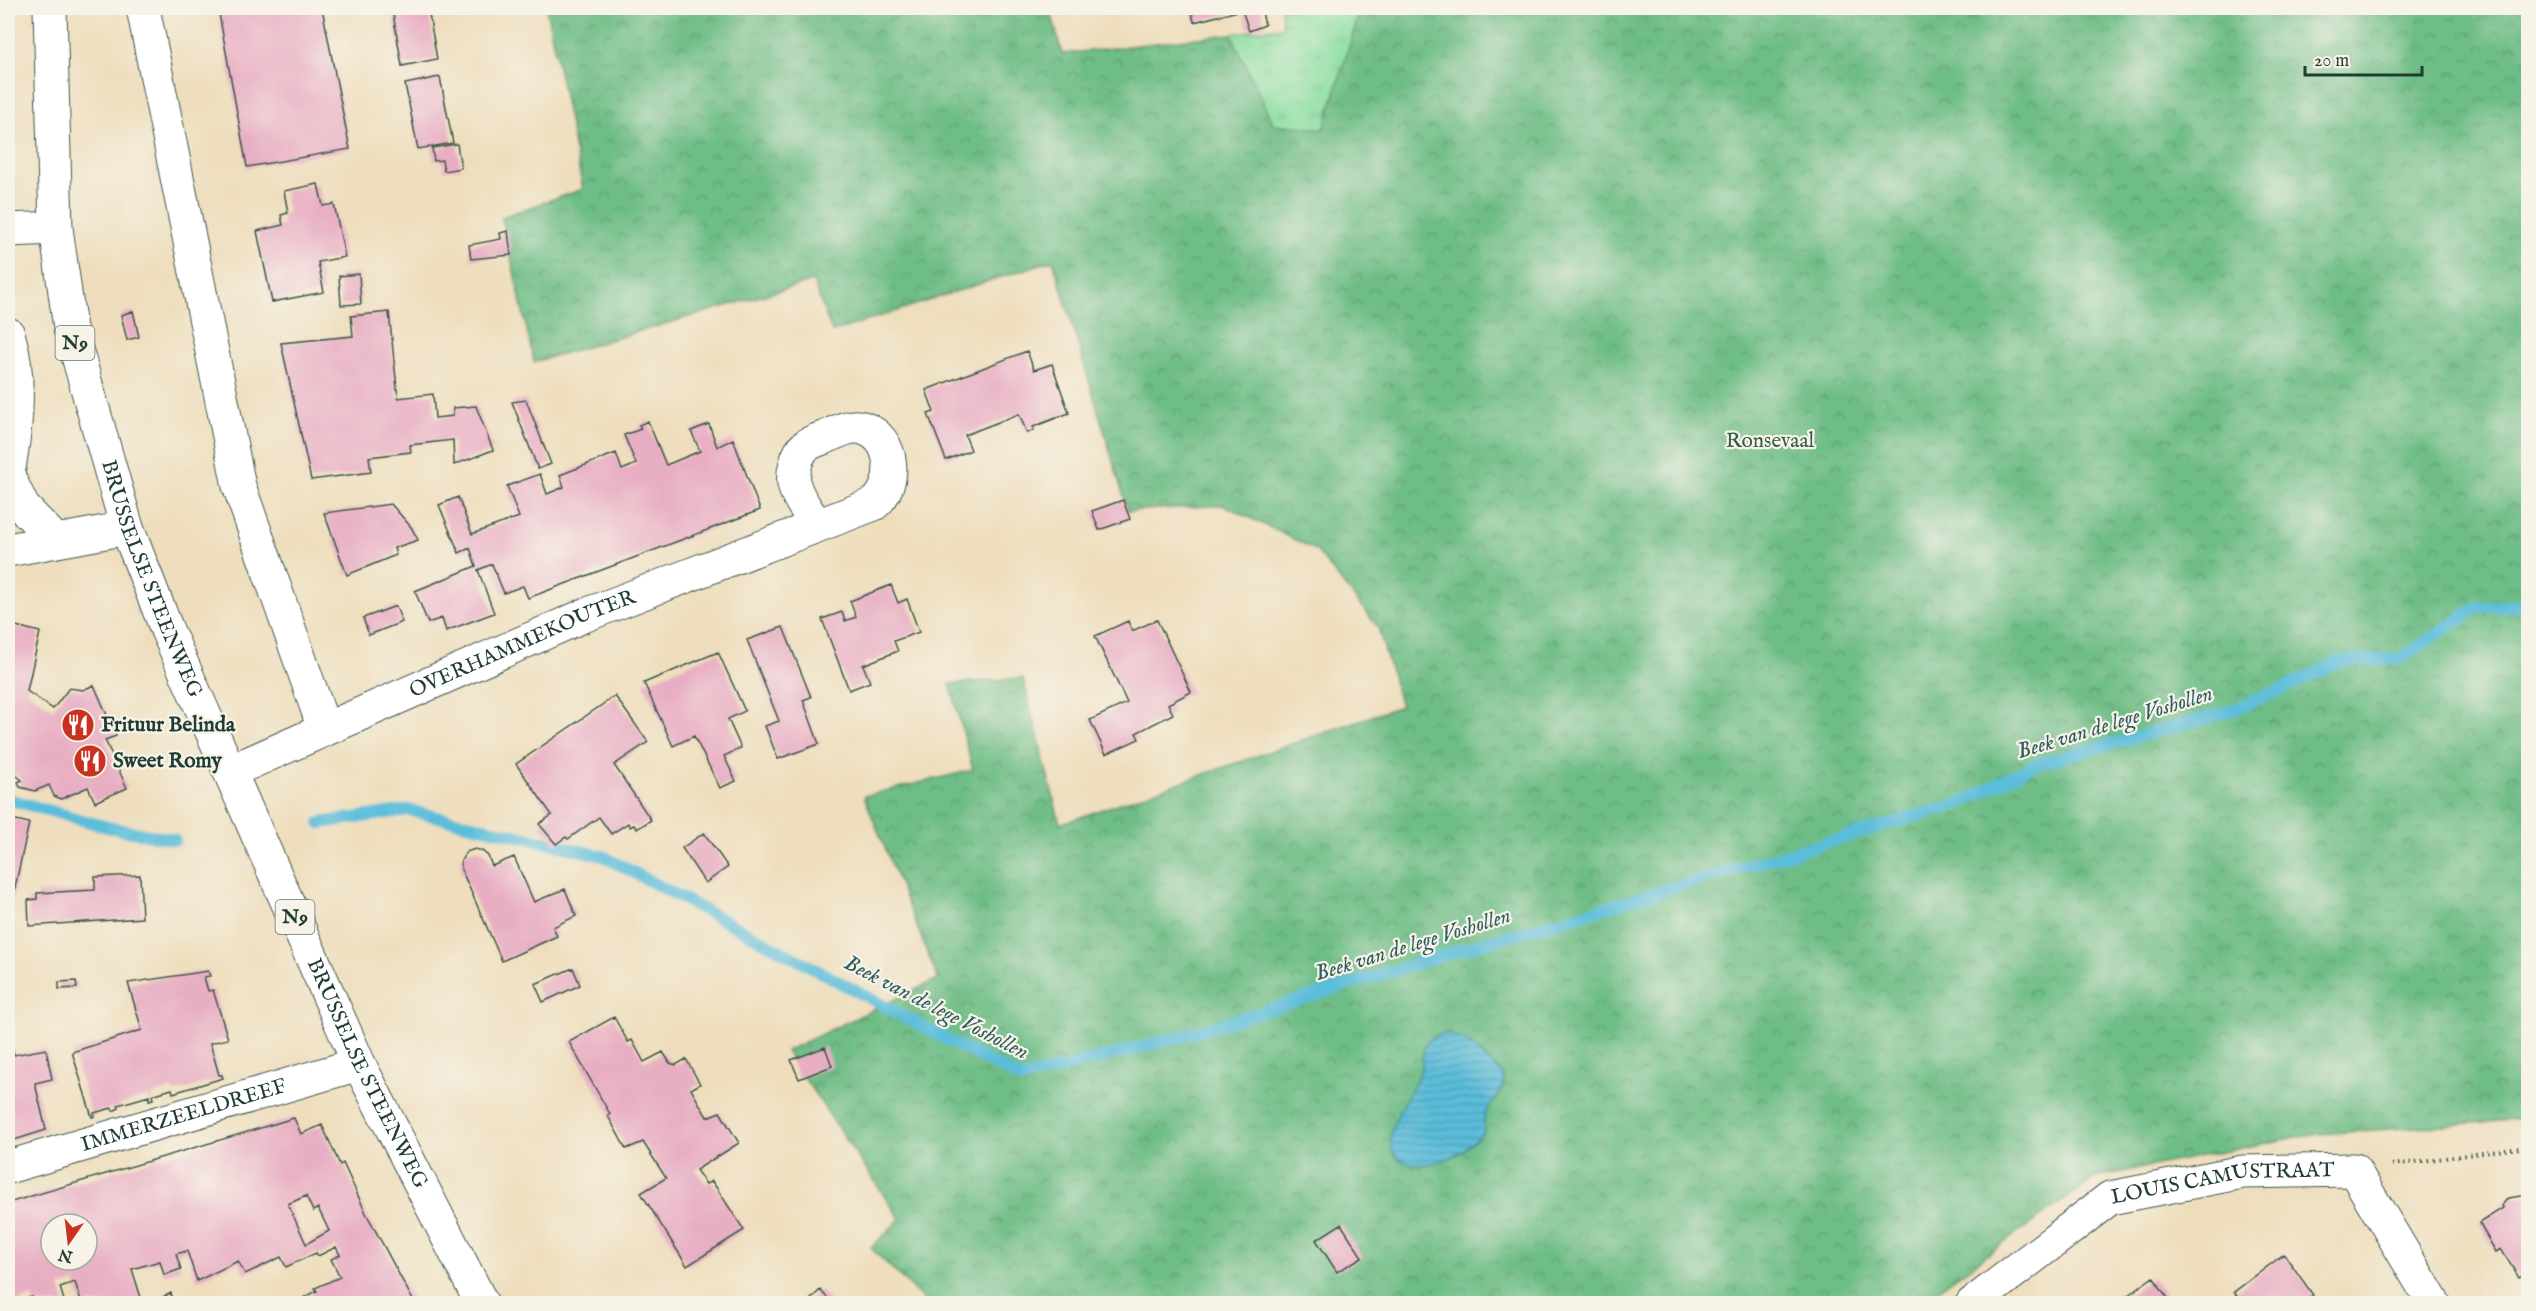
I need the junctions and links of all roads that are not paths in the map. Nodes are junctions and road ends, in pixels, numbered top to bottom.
1 (50, 8) edge
2 (143, 8) edge
3 (56, 228) junction
4 (8, 230) edge
5 (8, 334) edge
6 (8, 475) edge
7 (816, 524) dead end
8 (128, 528) junction
9 (56, 541) junction
10 (8, 549) edge
11 (324, 728) junction
12 (231, 771) junction
13 (359, 1064) junction
14 (8, 1167) edge
15 (482, 1304) edge
16 (1972, 1304) edge
17 (2434, 1304) edge

1 - 3 street, BRUSSELSE STEENWEG / N9
2 - 11 street
3 - 4 street
3 - 8 street, BRUSSELSE STEENWEG / N9
5 - 6 street
6 - 9 street
7 - 11 street, OVERHAMMEKOUTER
8 - 9 street
8 - 12 street, BRUSSELSE STEENWEG / N9
9 - 10 street
11 - 12 street, OVERHAMMEKOUTER
12 - 13 street, BRUSSELSE STEENWEG / N9
13 - 14 street, IMMERZEELDREEF
13 - 15 street, BRUSSELSE STEENWEG / N9
16 - 17 street, LOUIS CAMUSTRAAT

